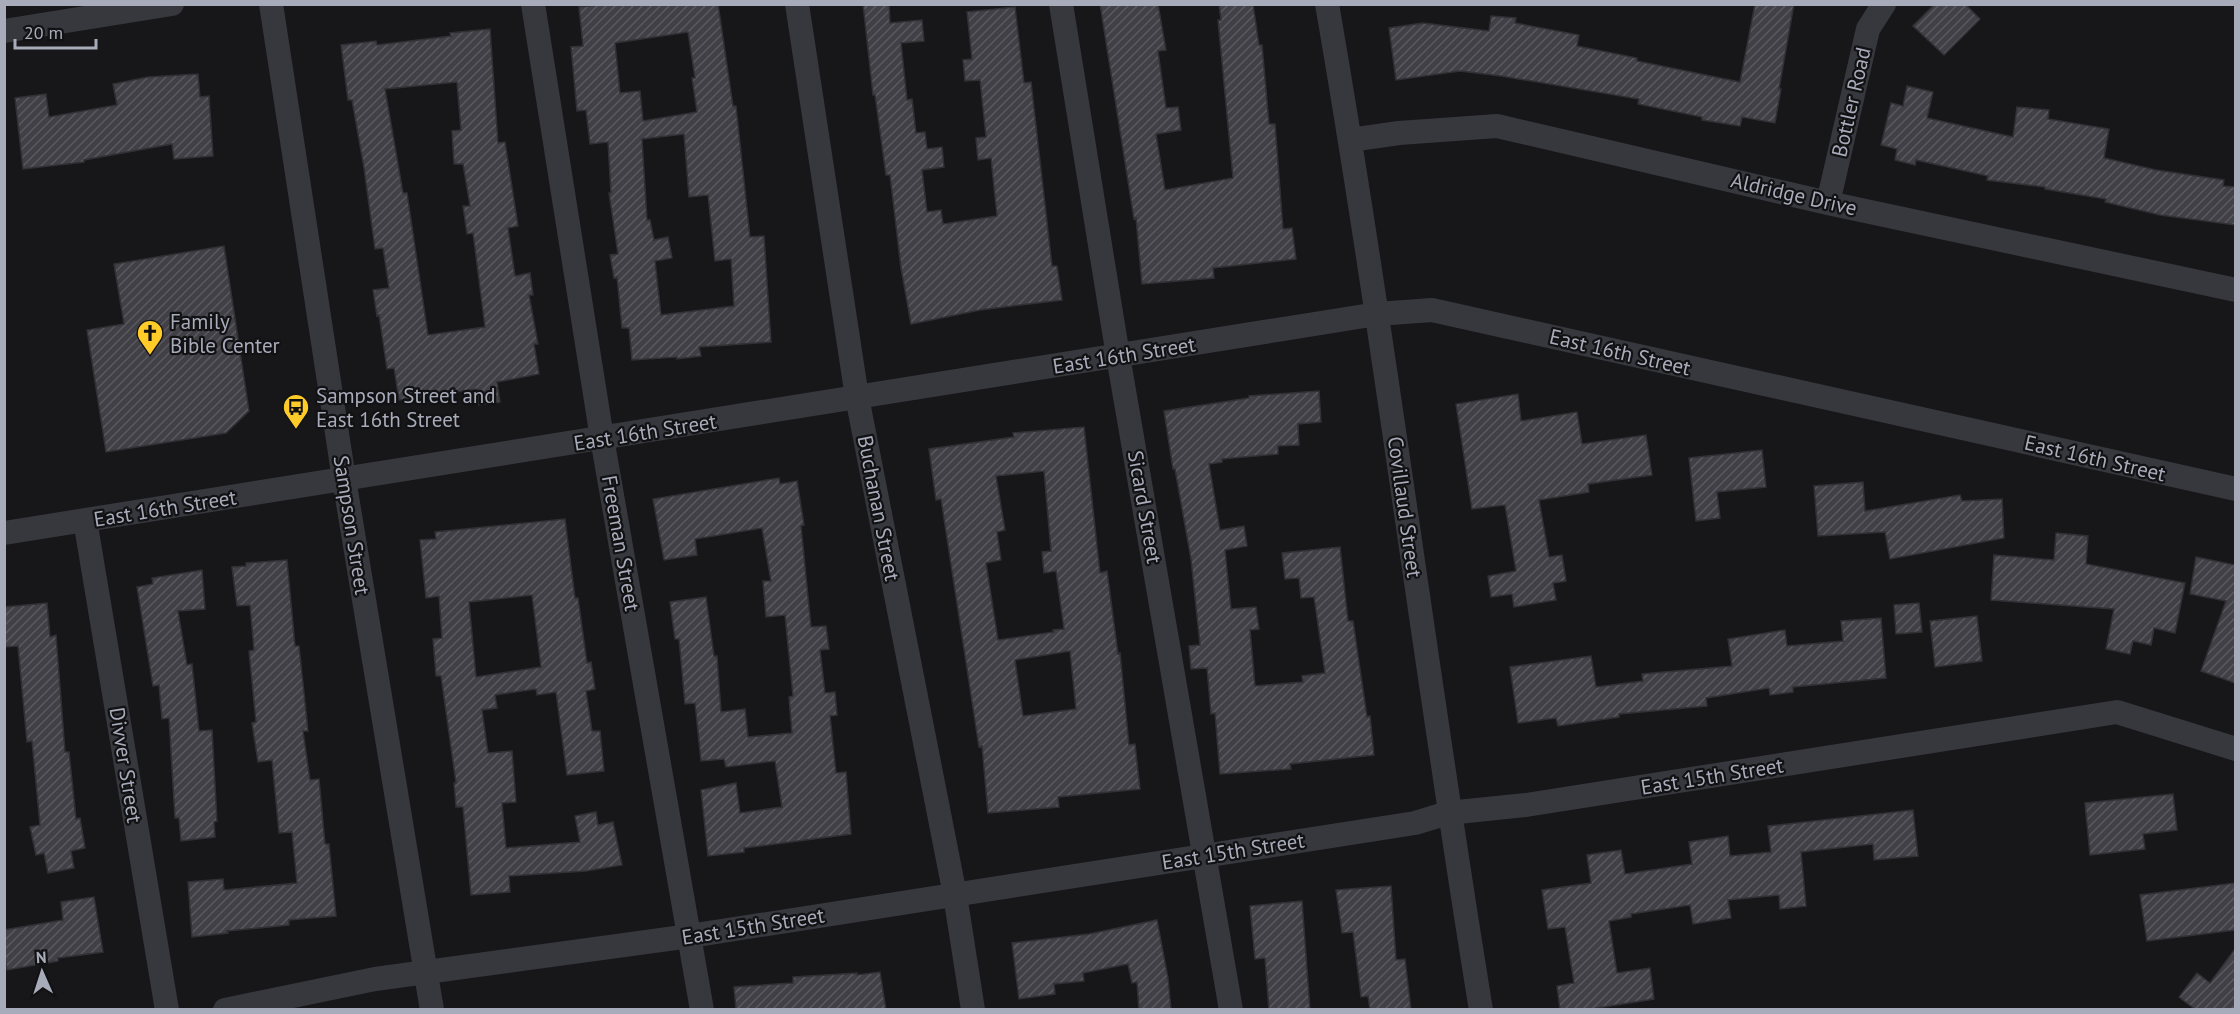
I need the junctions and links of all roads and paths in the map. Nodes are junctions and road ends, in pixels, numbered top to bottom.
1 (172, 4) edge
2 (271, 4) edge
3 (533, 4) edge
4 (797, 4) edge
5 (1061, 4) edge
6 (1327, 4) edge
7 (1884, 4) edge
8 (4, 31) edge
9 (1350, 140) junction
10 (1828, 203) junction
11 (2235, 290) edge
12 (1377, 314) junction
13 (1118, 356) junction
14 (857, 397) junction
15 (602, 438) junction
16 (344, 479) junction
17 (2235, 489) edge
18 (85, 520) junction
19 (4, 534) edge
20 (2235, 749) edge
21 (1448, 813) junction
22 (1206, 856) junction
23 (955, 895) junction
24 (690, 936) junction
25 (426, 972) junction
26 (167, 1010) edge
27 (225, 1010) edge
28 (432, 1010) edge
29 (702, 1010) edge
30 (973, 1010) edge
31 (1231, 1010) edge
32 (1481, 1010) edge

1 - 8 street
2 - 16 street, Sampson Street
3 - 15 street, Freeman Street
4 - 14 street, Buchanan Street
5 - 13 street, Sicard Street
6 - 9 street, Covillaud Street
7 - 10 street, Bottler Road
9 - 10 street, Aldridge Drive
9 - 12 street, Covillaud Street
10 - 11 street, Aldridge Drive
12 - 13 street, East 16th Street
12 - 17 street, East 16th Street
12 - 21 street, Covillaud Street
13 - 14 street, East 16th Street
13 - 22 street, Sicard Street
14 - 15 street, East 16th Street
14 - 23 street, Buchanan Street
15 - 16 street, East 16th Street
15 - 24 street, Freeman Street
16 - 18 street, East 16th Street
16 - 25 street, Sampson Street
18 - 19 street, East 16th Street
18 - 26 street, Divver Street
20 - 21 street, East 15th Street
21 - 22 street, East 15th Street
21 - 32 street, Covillaud Street
22 - 23 street, East 15th Street
22 - 31 street, Sicard Street
23 - 24 street, East 15th Street
23 - 30 street, Buchanan Street
24 - 25 street, East 15th Street
24 - 29 street, Freeman Street
25 - 27 street, East 15th Street
25 - 28 street, Sampson Street

